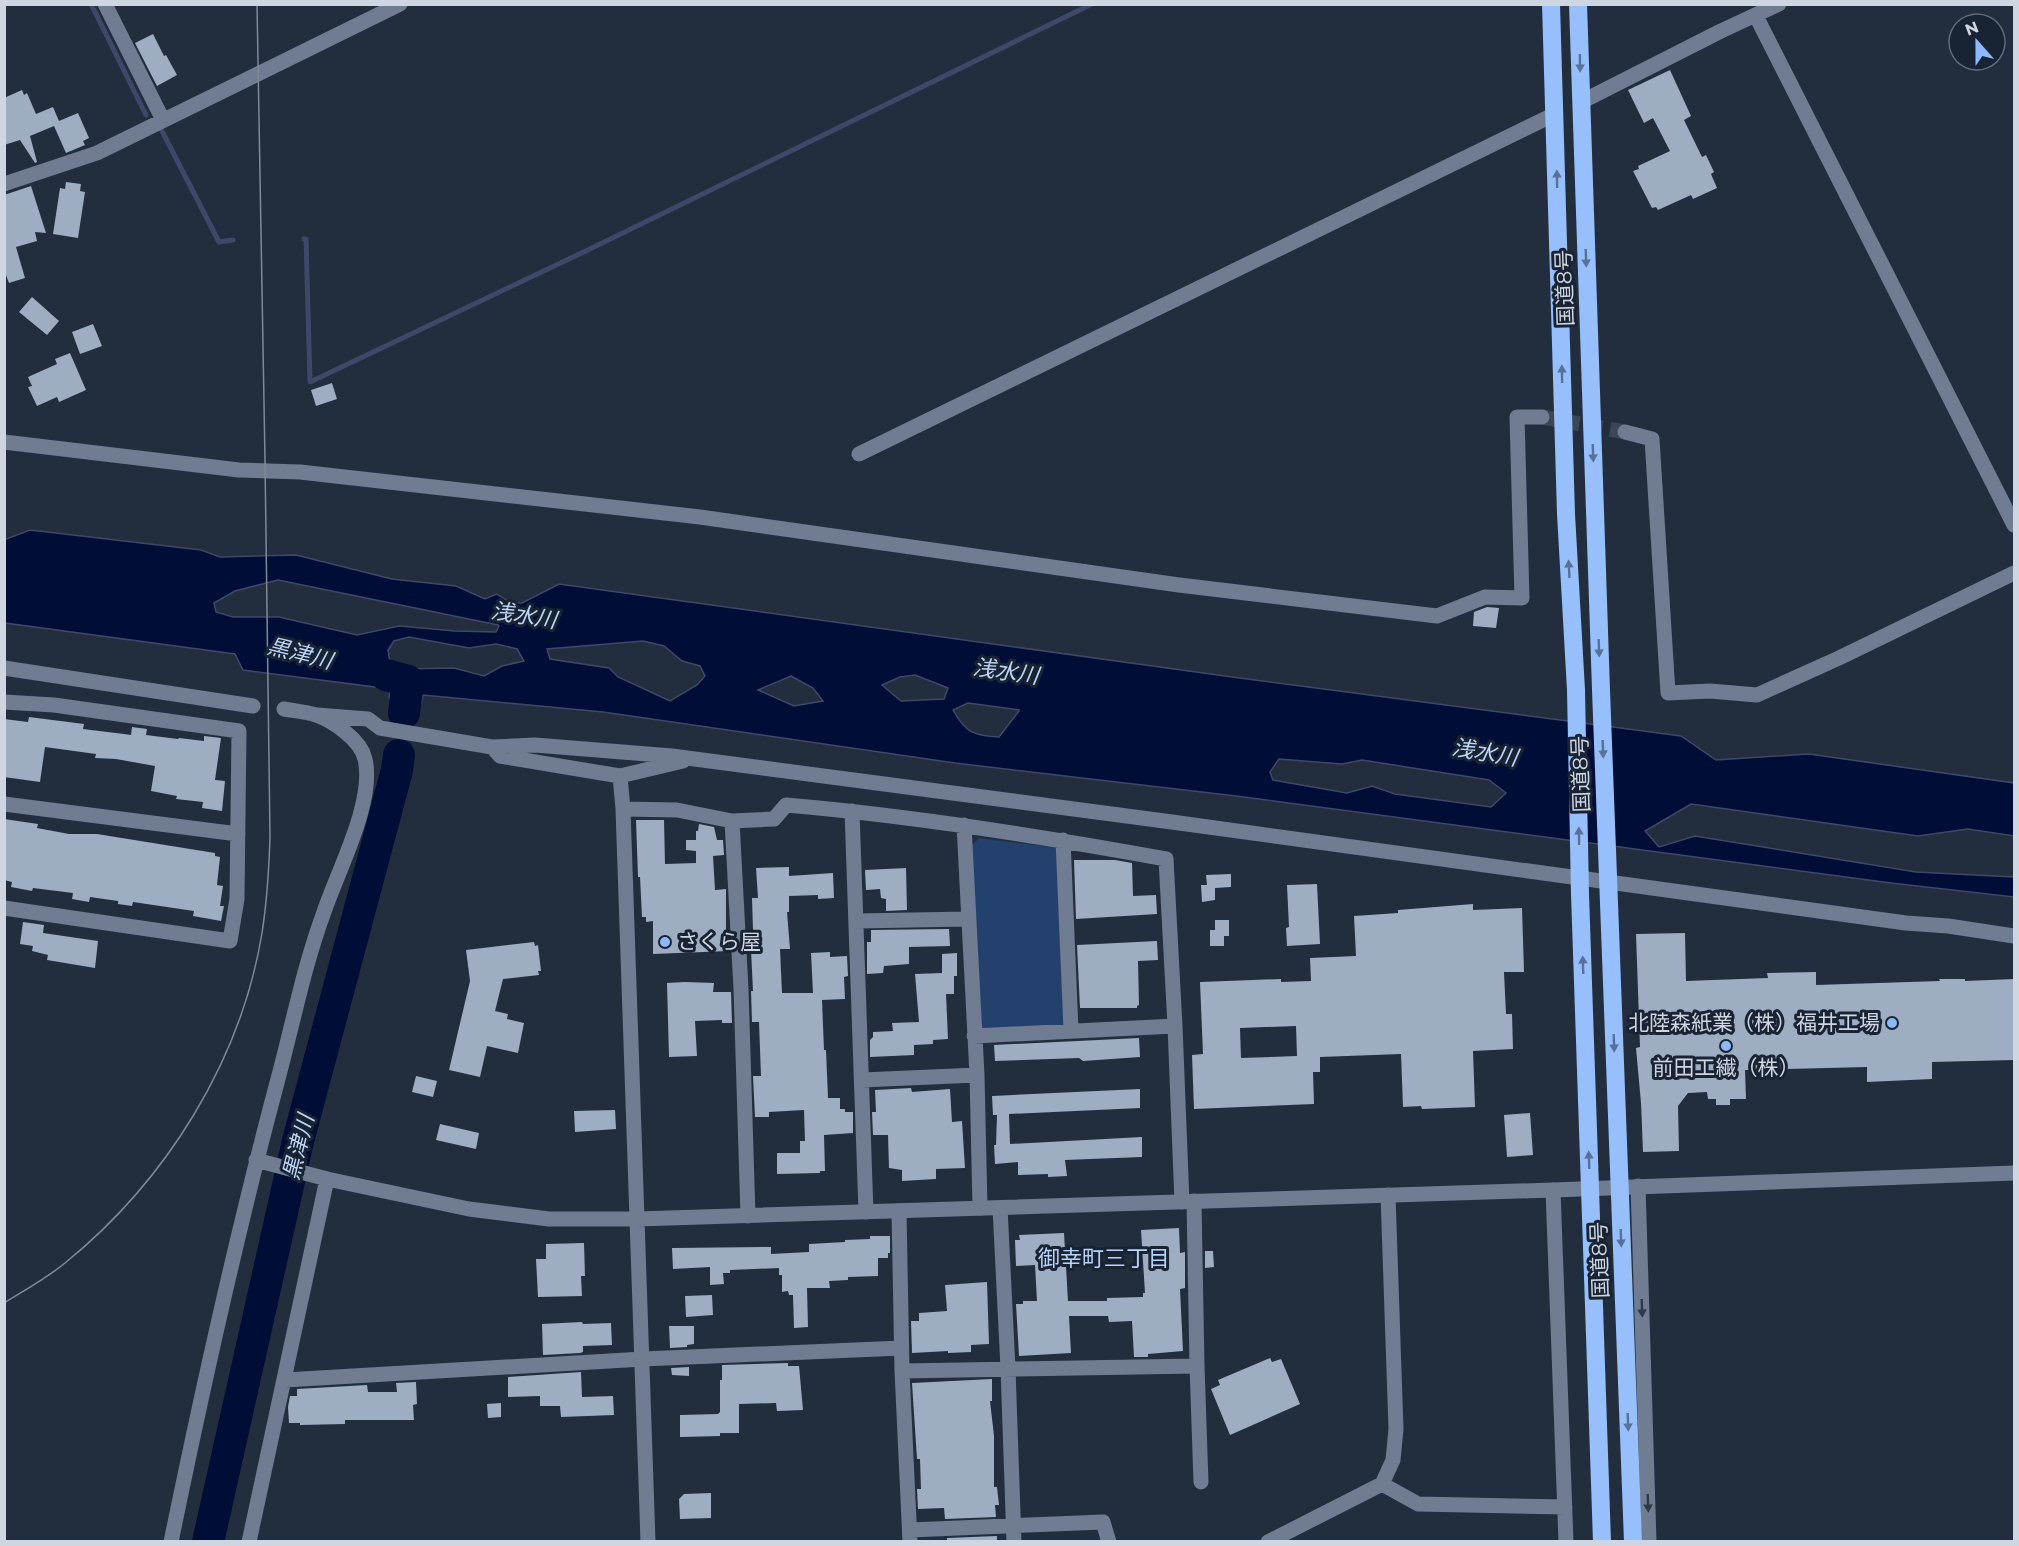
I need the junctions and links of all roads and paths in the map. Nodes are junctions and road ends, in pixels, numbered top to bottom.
1 (105, 4) edge
2 (400, 4) edge
3 (1551, 4) edge
4 (1578, 4) edge
5 (1779, 4) edge
6 (1756, 16) junction
7 (1581, 102) junction
8 (1556, 114) junction
9 (163, 120) junction
10 (4, 184) edge
11 (1542, 417) tunnel mouth
12 (1625, 432) tunnel mouth
13 (4, 442) edge
14 (859, 454) dead end
15 (2014, 525) edge
16 (2014, 573) edge
17 (4, 668) edge
18 (8, 700) edge
19 (253, 706) dead end
20 (284, 709) dead end
21 (317, 715) junction
22 (492, 747) junction
23 (693, 759) junction
24 (620, 776) junction
25 (4, 804) edge
26 (623, 809) junction
27 (852, 811) junction
28 (732, 821) junction
29 (964, 825) junction
30 (238, 834) junction
31 (1063, 840) junction
32 (4, 908) edge
33 (968, 919) junction
34 (857, 921) junction
35 (2014, 936) edge
36 (1176, 1026) junction
37 (1071, 1030) junction
38 (974, 1036) junction
39 (976, 1075) junction
40 (862, 1080) junction
41 (256, 1160) junction
42 (2014, 1173) edge
43 (327, 1179) junction
44 (1638, 1186) junction
45 (1553, 1190) junction
46 (1388, 1196) junction
47 (1188, 1202) junction
48 (980, 1208) junction
49 (1000, 1208) junction
50 (899, 1211) junction
51 (866, 1212) junction
52 (748, 1216) junction
53 (637, 1219) junction
54 (902, 1348) junction
55 (643, 1359) junction
56 (1197, 1366) junction
57 (1008, 1368) junction
58 (902, 1371) junction
59 (285, 1380) junction
60 (1202, 1482) dead end
61 (1382, 1484) junction
62 (1565, 1506) junction
63 (1013, 1525) junction
64 (910, 1536) edge
65 (171, 1542) edge
66 (249, 1542) edge
67 (648, 1542) edge
68 (1014, 1542) edge
69 (1109, 1542) edge
70 (1268, 1542) edge
71 (1566, 1542) edge
72 (1602, 1542) edge
73 (1633, 1542) edge
74 (1649, 1542) edge

1 - 9 street
2 - 9 street
3 - 8 highway, 国道8号
4 -> 7 highway, 国道8号
5 - 6 street
6 - 7 street
6 - 15 street
7 -> 73 highway, 国道8号
8 - 14 street
72 -> 8 highway, 国道8号
9 - 10 street
11 - 13 street
12 - 16 street
17 - 19 street
18 - 30 street
20 - 21 street
21 - 22 street
21 - 41 street
22 - 23 street
22 - 24 street
23 - 24 street
23 - 35 street
24 - 26 street
25 - 30 street
26 - 28 street
26 - 53 street
27 - 28 street
27 - 29 street
27 - 34 street
28 - 52 street
29 - 31 street
29 - 33 street
30 - 32 street
31 - 36 street
31 - 37 street
33 - 34 street
33 - 38 street
34 - 40 street
36 - 37 street
36 - 47 street
37 - 38 street
38 - 39 street
39 - 40 street
39 - 48 street
40 - 51 street
41 - 43 street
41 - 65 street
42 - 44 street
43 - 53 street
43 - 59 street
44 - 45 street
44 -> 74 street
45 - 46 street
45 - 62 street
46 - 47 street
46 - 61 street
47 - 49 street
47 - 56 street
48 - 49 street
48 - 50 street
49 - 57 street
50 - 51 street
50 - 54 street
51 - 52 street
52 - 53 street
53 - 55 street
54 - 55 street
54 - 58 street
55 - 59 street
55 - 67 street
56 - 57 street
56 - 60 street
57 - 58 street
57 - 63 street
58 - 64 street
59 - 66 street
61 - 62 street
61 - 70 street
62 - 71 street
63 - 64 street
63 - 68 street
63 - 69 street

